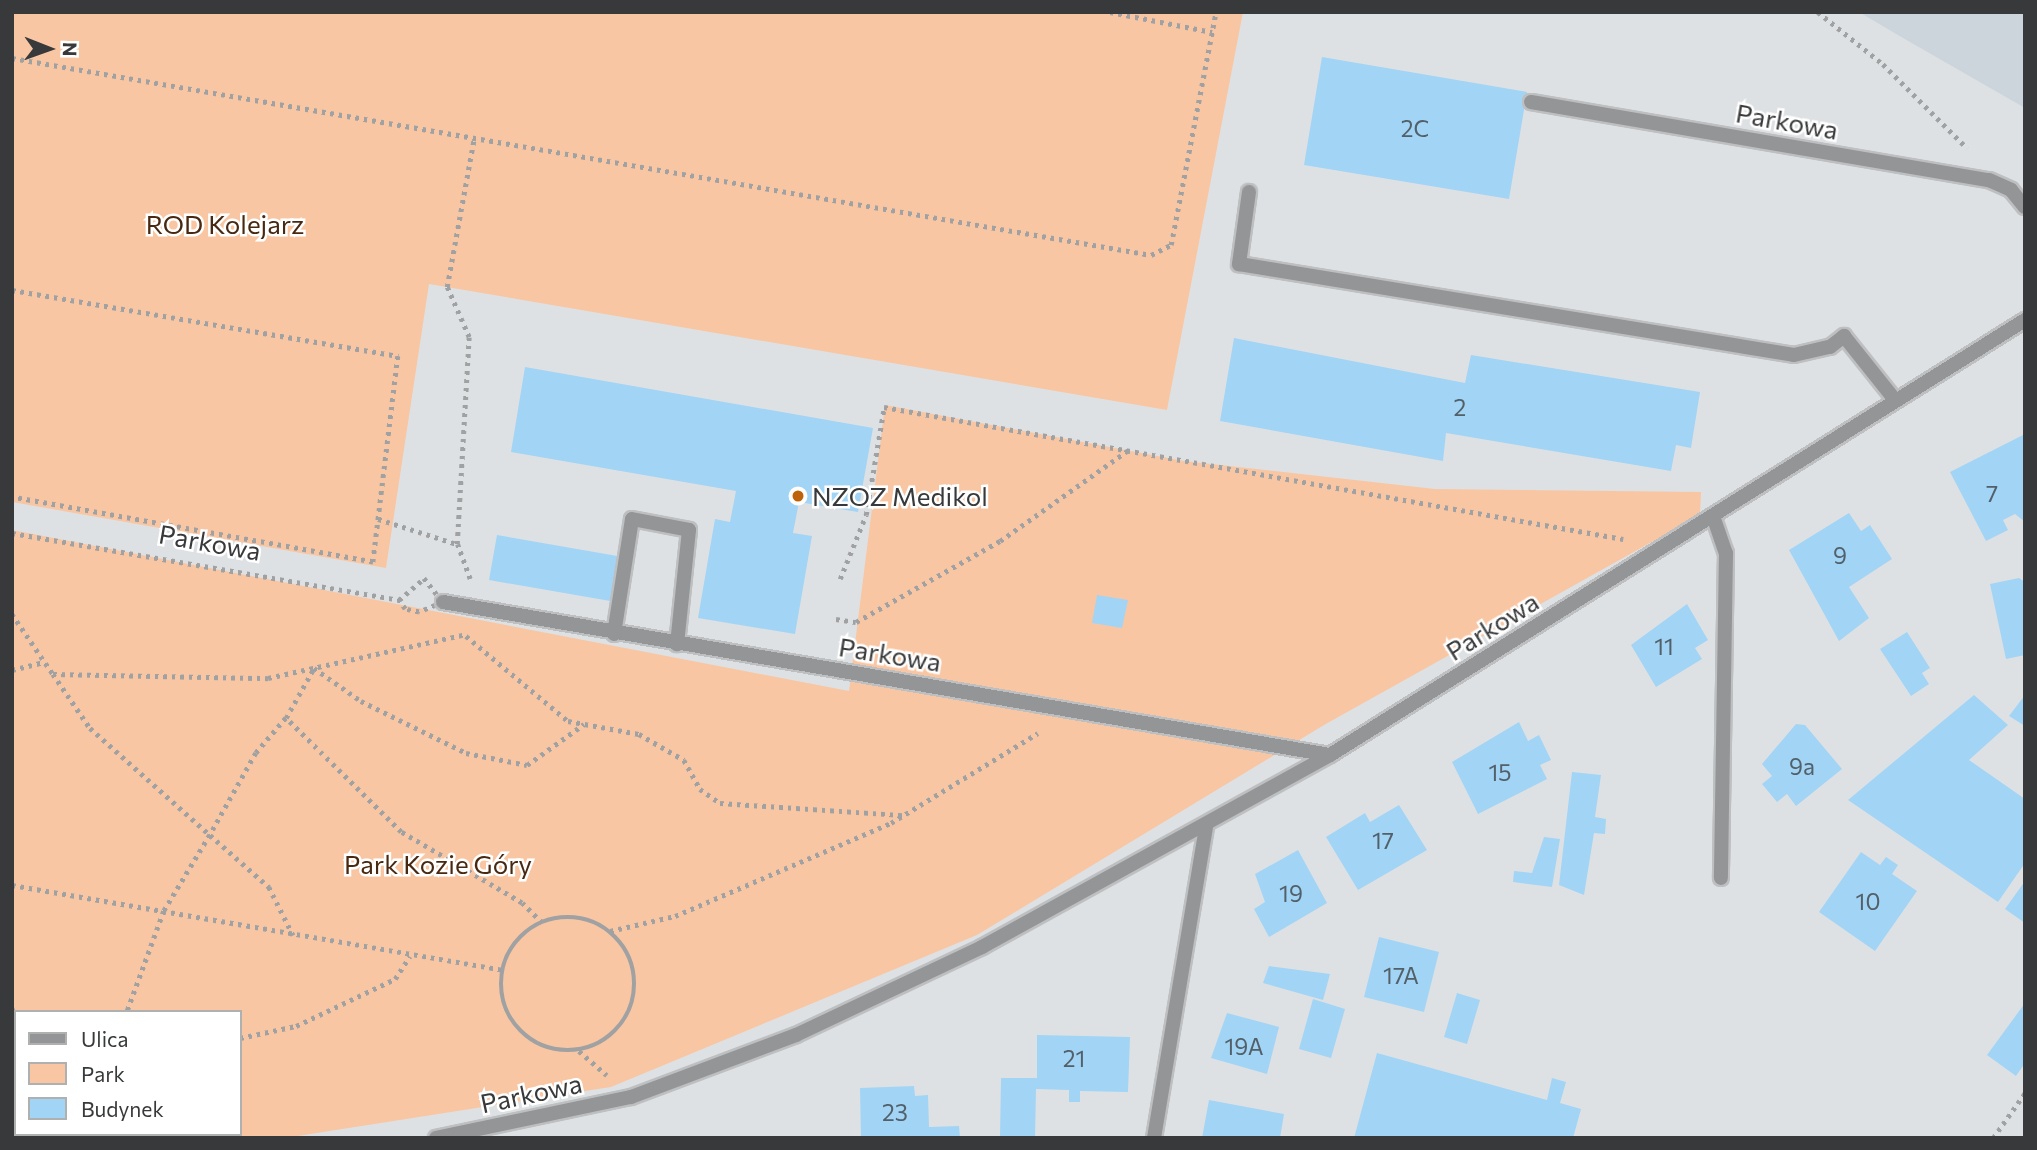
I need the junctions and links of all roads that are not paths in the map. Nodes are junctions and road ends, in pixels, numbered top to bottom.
1 (1531, 102) dead end
2 (1249, 192) dead end
3 (2025, 207) edge
4 (2025, 320) edge
5 (1895, 400) junction
6 (1713, 516) junction
7 (443, 602) dead end
8 (614, 635) junction
9 (677, 644) junction
10 (1330, 755) junction
11 (1206, 826) junction
12 (1721, 878) dead end
13 (436, 1138) edge
14 (1154, 1138) edge

1 - 3 street, Parkowa
2 - 5 street
4 - 5 street, Parkowa
5 - 6 street, Parkowa
6 - 10 street, Parkowa
6 - 12 street
7 - 8 street, Parkowa
8 - 9 street, Parkowa
8 - 9 street
9 - 10 street, Parkowa
10 - 11 street, Parkowa
11 - 13 street, Parkowa
11 - 14 street

